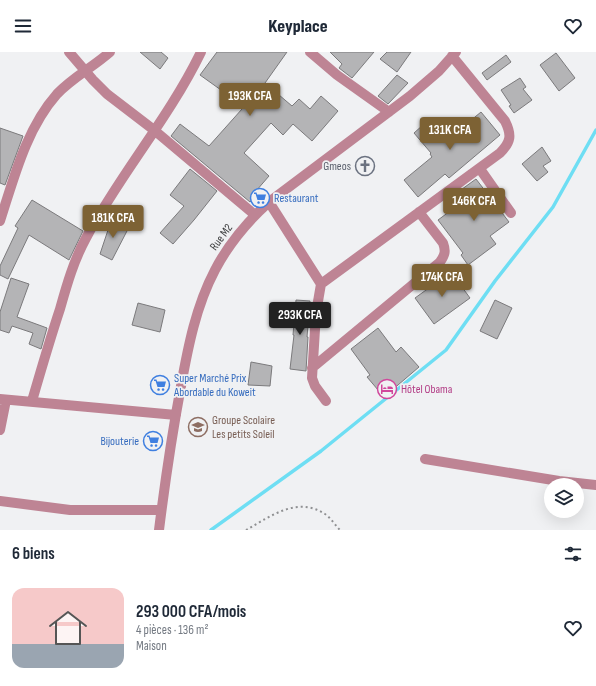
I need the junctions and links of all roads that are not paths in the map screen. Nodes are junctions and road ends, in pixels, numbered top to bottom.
1 (69, 52) edge
2 (110, 52) edge
3 (201, 52) edge
4 (310, 52) edge
5 (454, 54) edge
6 (86, 71) junction
7 (389, 112) junction
8 (154, 130) junction
9 (480, 169) junction
10 (269, 202) junction
11 (419, 212) junction
12 (511, 213) dead end
13 (255, 215) junction
14 (0, 221) edge
15 (320, 284) junction
16 (312, 368) junction
17 (3, 399) edge
18 (32, 401) junction
19 (326, 401) dead end
20 (176, 415) junction
21 (0, 430) edge
22 (425, 459) dead end
23 (596, 485) edge
24 (0, 501) edge
25 (161, 510) junction
26 (159, 530) edge

1 - 6 street
2 - 6 street
3 - 8 street
4 - 7 street
5 - 7 street, Rue M2
5 - 9 street
6 - 8 street
6 - 14 street
7 - 10 street, Rue M2
8 - 13 street
8 - 18 street
9 - 11 street
9 - 12 street
10 - 13 street, Rue M2
10 - 15 street
11 - 15 street
11 - 16 street
13 - 20 street, Rue M2
15 - 16 street
16 - 19 street
17 - 18 street
17 - 21 street
18 - 20 street
20 - 25 street, Rue M2
22 - 23 street
24 - 25 street
25 - 26 street, Rue M2

